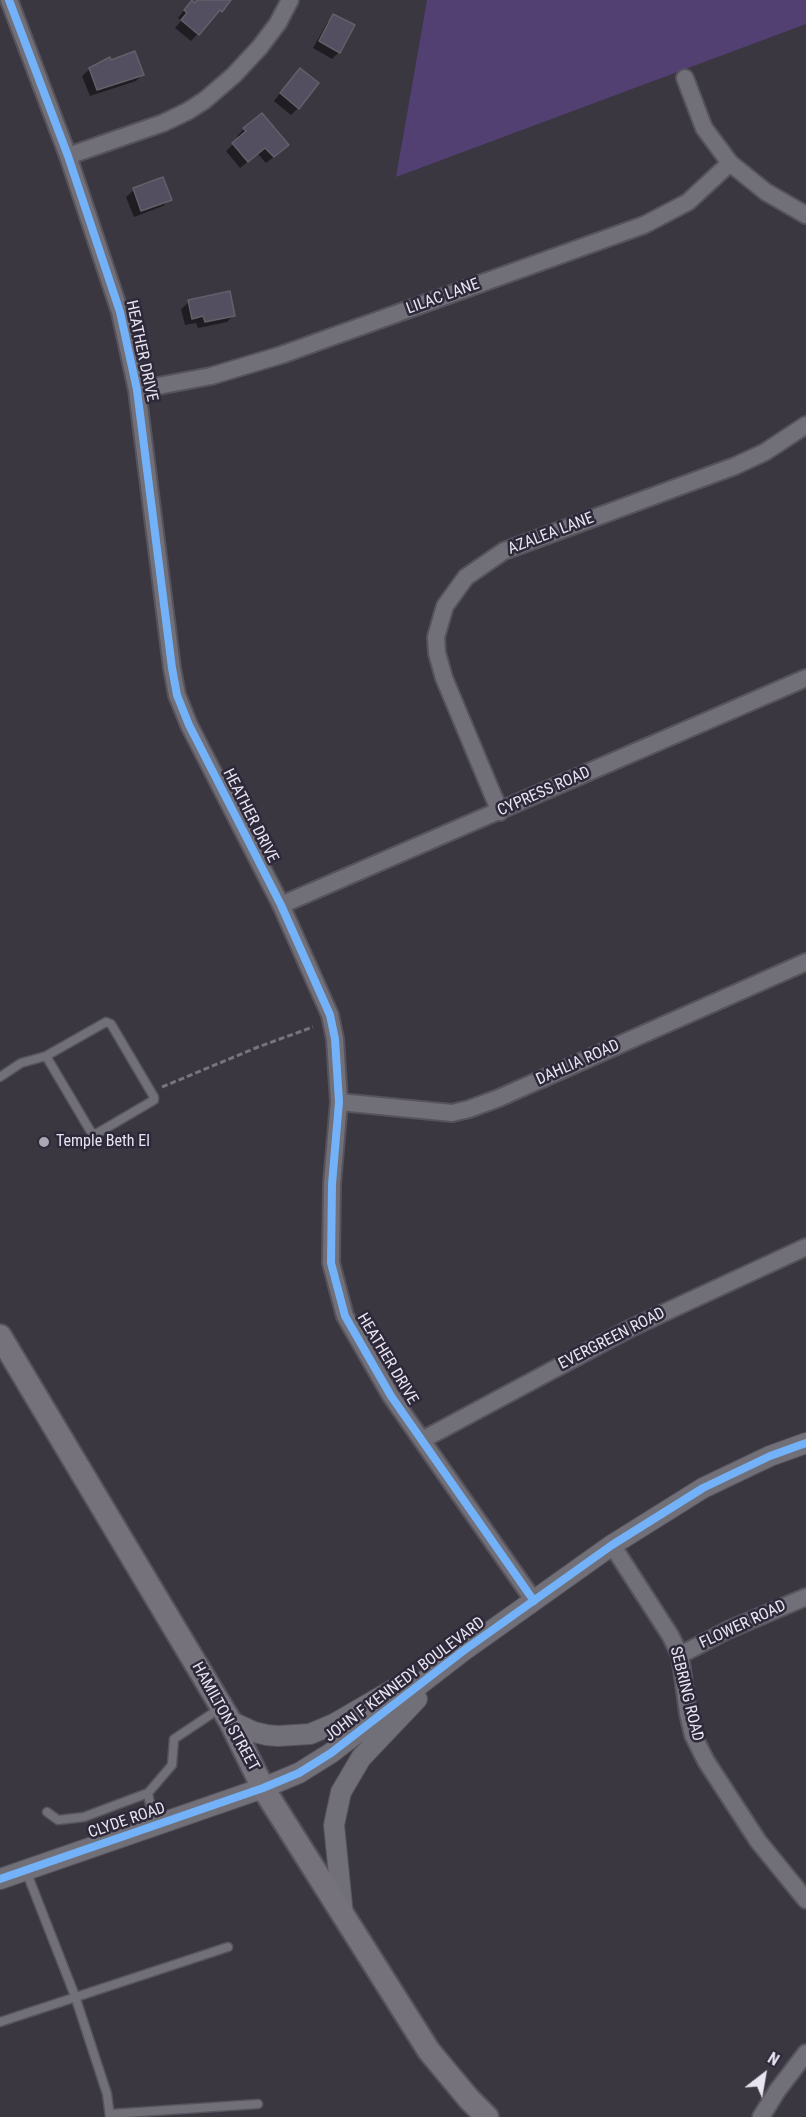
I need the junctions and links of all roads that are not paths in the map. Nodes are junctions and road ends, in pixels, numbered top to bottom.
1 (9, 0) edge
2 (290, 0) edge
3 (685, 78) dead end
4 (68, 156) junction
5 (730, 163) junction
6 (806, 215) edge
7 (137, 390) junction
8 (806, 425) edge
9 (806, 678) edge
10 (500, 812) junction
11 (281, 905) junction
12 (806, 962) edge
13 (46, 1056) junction
14 (0, 1077) edge
15 (339, 1102) junction
16 (806, 1247) edge
17 (0, 1336) edge
18 (422, 1440) junction
19 (806, 1443) edge
20 (612, 1545) junction
21 (806, 1597) edge
22 (534, 1601) junction
23 (463, 1652) junction
24 (680, 1654) junction
25 (226, 1714) junction
26 (263, 1788) junction
27 (148, 1793) junction
28 (47, 1812) dead end
29 (154, 1826) junction
30 (26, 1871) junction
31 (0, 1879) edge
32 (806, 1900) edge
33 (343, 1915) junction
34 (228, 1947) dead end
35 (75, 1996) junction
36 (0, 2022) edge
37 (806, 2053) edge
38 (258, 2104) dead end
39 (110, 2115) edge
40 (487, 2117) edge
41 (761, 2117) edge

1 - 4 street, HEATHER DRIVE
2 - 4 street
3 - 5 street
4 - 7 street, HEATHER DRIVE
5 - 6 street
5 - 7 street, LILAC LANE
7 - 11 street, HEATHER DRIVE
8 - 10 street, AZALEA LANE
9 - 10 street, CYPRESS ROAD
10 - 11 street, CYPRESS ROAD
11 - 15 street, HEATHER DRIVE
12 - 15 street, DAHLIA ROAD
13 - 13 lane
13 - 14 lane
15 - 18 street, HEATHER DRIVE
16 - 18 street, EVERGREEN ROAD
17 - 25 main road, HAMILTON STREET
18 - 22 street, HEATHER DRIVE
19 - 20 street, JOHN F KENNEDY BOULEVARD
20 - 22 street, JOHN F KENNEDY BOULEVARD
20 - 24 street, SEBRING ROAD
21 - 24 street, FLOWER ROAD
22 - 23 street, JOHN F KENNEDY BOULEVARD
23 - 25 street
23 - 26 street, JOHN F KENNEDY BOULEVARD
23 - 33 street
24 - 32 street, SEBRING ROAD
25 - 26 main road, HAMILTON STREET
25 - 27 lane
26 - 29 street, CLYDE ROAD
26 - 33 main road, HAMILTON STREET
27 - 28 lane
27 - 29 lane
29 - 30 street, CLYDE ROAD
30 - 31 street, CLYDE ROAD
30 - 35 lane
33 - 40 main road, HAMILTON STREET
34 - 35 lane
35 - 36 lane
35 - 39 lane
37 - 41 street
38 - 39 lane

